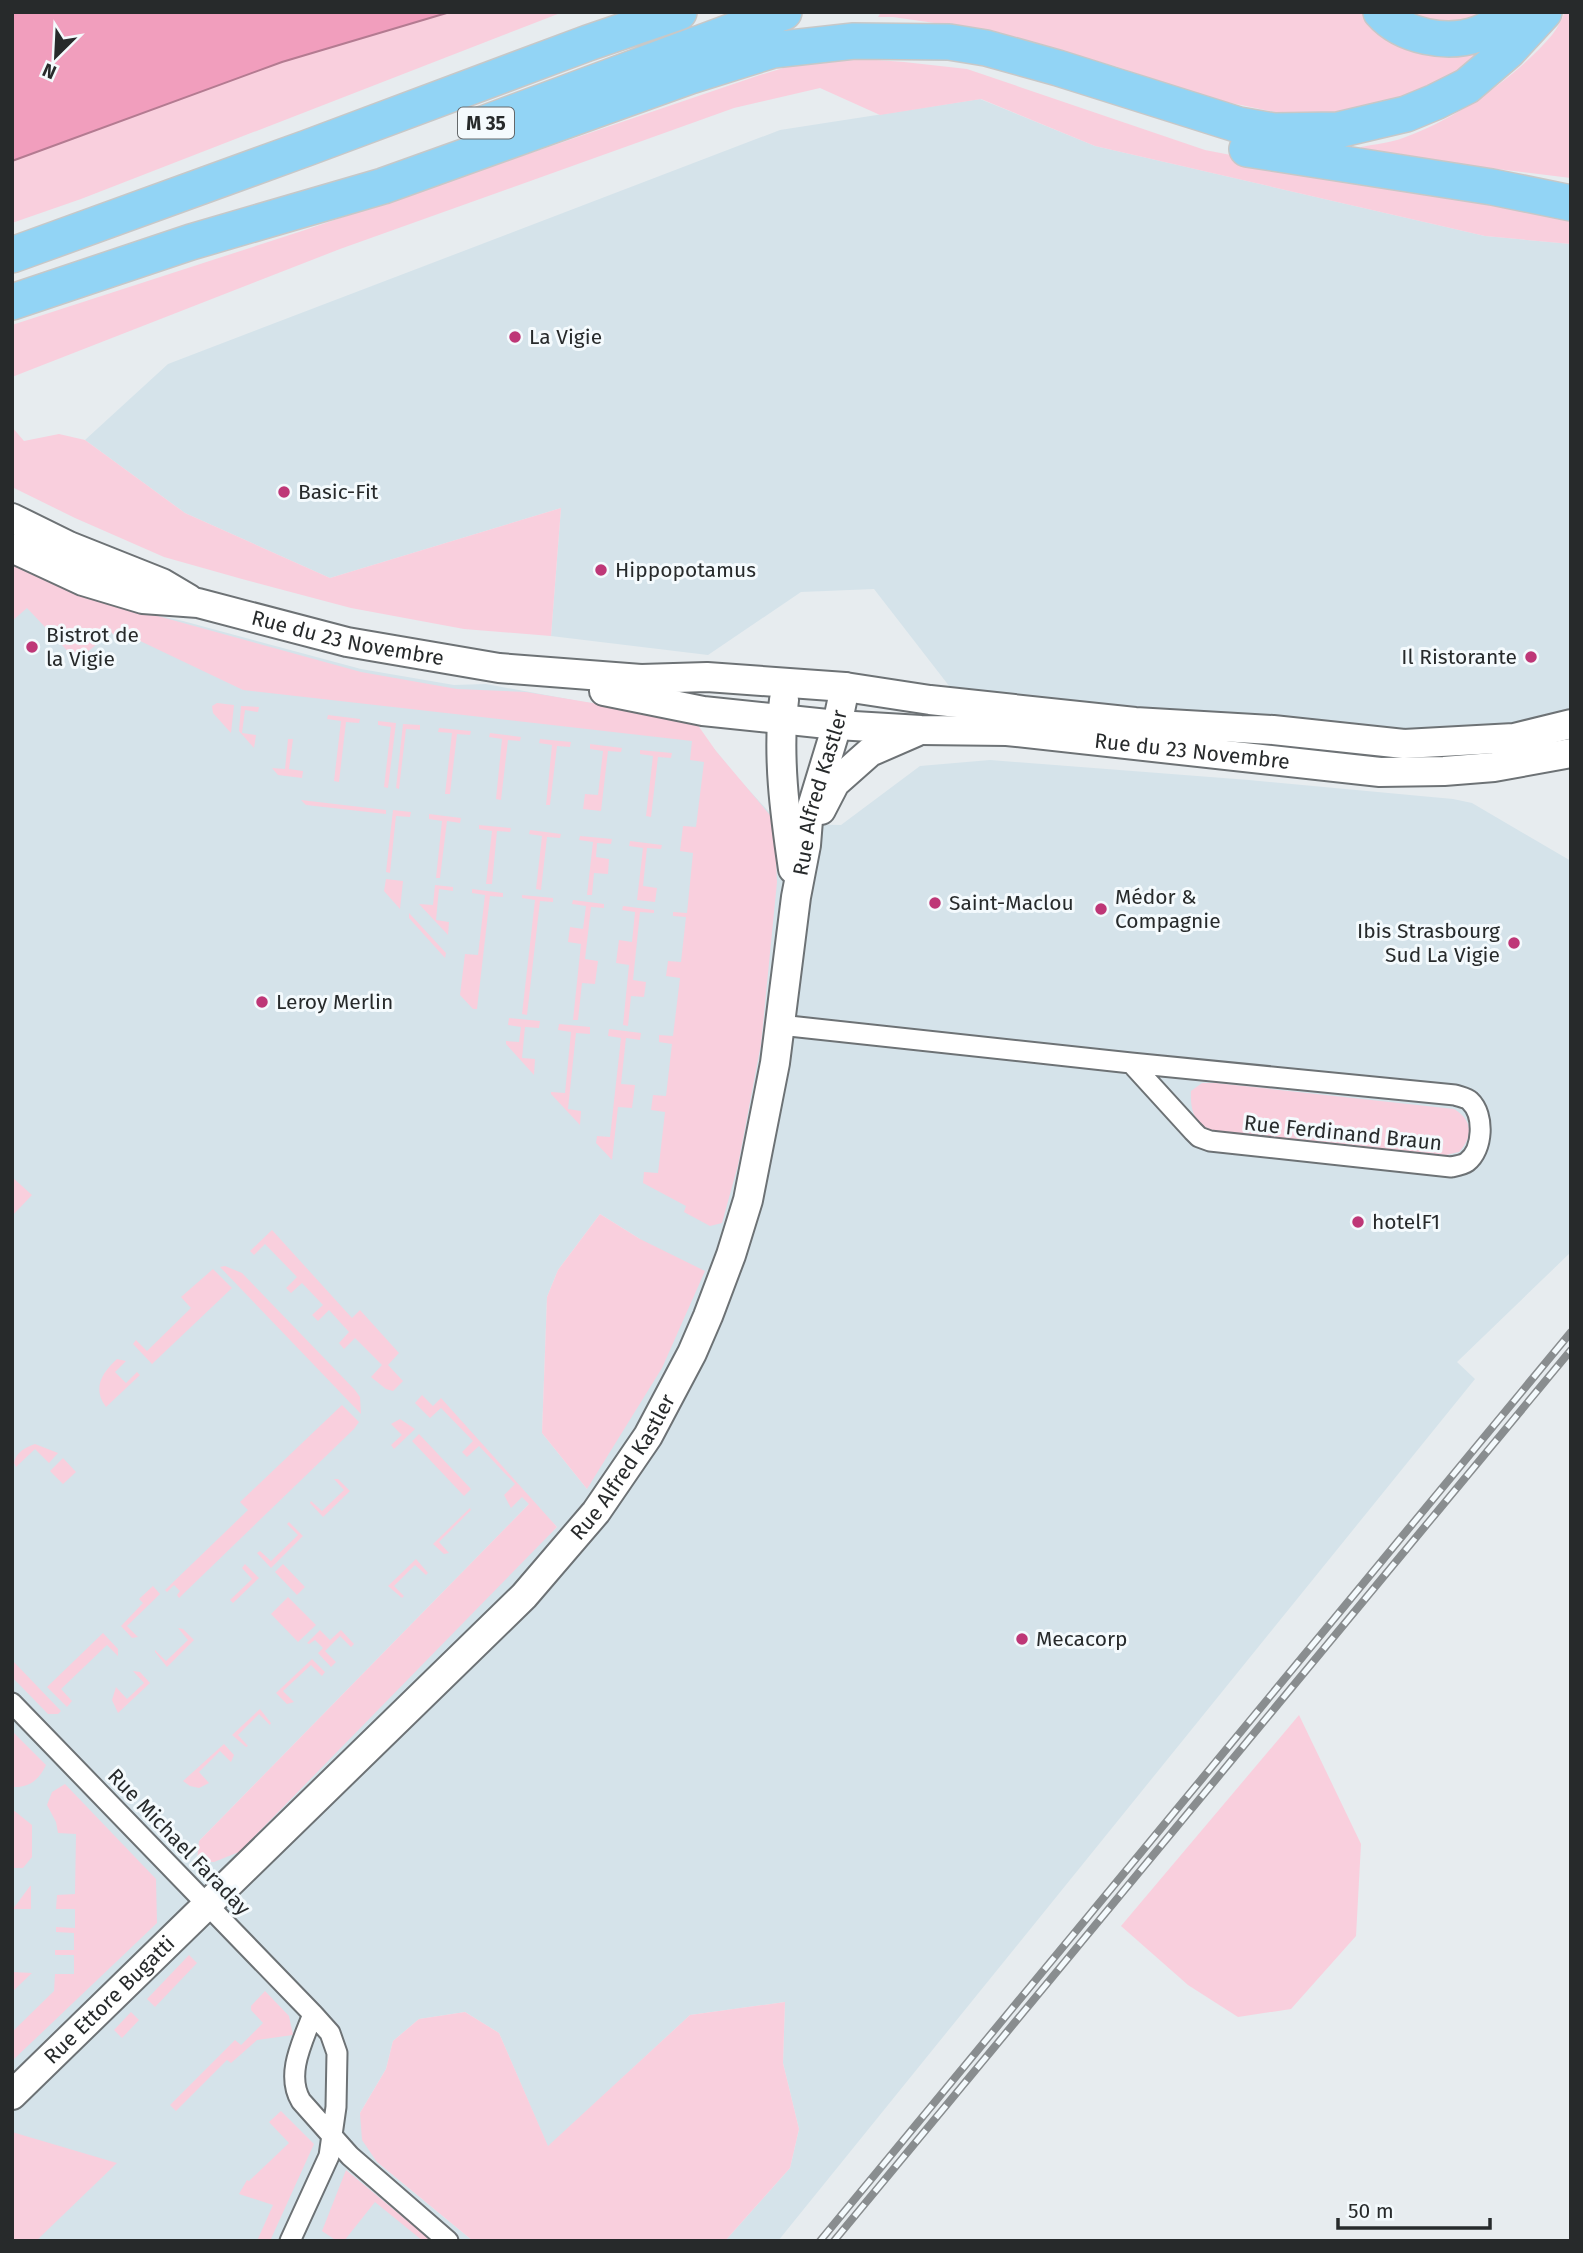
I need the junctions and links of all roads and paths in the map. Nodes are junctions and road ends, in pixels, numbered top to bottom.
1 (679, 12) edge
2 (784, 12) edge
3 (1381, 12) edge
4 (1509, 12) edge
5 (1544, 12) edge
6 (918, 41) junction
7 (1460, 182) junction
8 (1571, 191) edge
9 (1571, 203) edge
10 (191, 242) junction
11 (12, 255) edge
12 (12, 302) edge
13 (12, 518) edge
14 (12, 548) edge
15 (198, 603) junction
16 (499, 668) junction
17 (786, 684) junction
18 (845, 687) junction
19 (782, 719) junction
20 (1571, 724) edge
21 (837, 725) junction
22 (921, 730) junction
23 (1571, 753) edge
24 (806, 845) junction
25 (796, 897) junction
26 (780, 1025) junction
27 (1131, 1063) junction
28 (12, 1703) edge
29 (208, 1904) junction
30 (313, 2014) junction
31 (12, 2095) edge
32 (333, 2137) junction
33 (290, 2241) edge
34 (448, 2241) edge

1 - 11 highway, M 35
2 - 10 highway, M 35
3 - 4 highway
5 - 6 highway
6 - 7 highway
6 - 10 highway
7 - 8 highway
7 - 9 highway
10 - 12 highway, M 35
13 - 15 main road, Rue du 23 Novembre
14 - 15 main road, Rue du 23 Novembre
15 - 16 main road, Rue du 23 Novembre
16 - 17 main road, Rue du 23 Novembre
16 - 19 main road, Rue du 23 Novembre
17 - 18 main road, Rue du 23 Novembre
17 - 19 main road, Rue Alfred Kastler
18 - 20 main road, Rue du 23 Novembre
18 - 21 main road, Rue Alfred Kastler
19 - 21 main road, Rue du 23 Novembre
19 - 25 main road, Rue Alfred Kastler
21 - 22 main road, Rue du 23 Novembre
21 - 24 main road, Rue Alfred Kastler
22 - 23 main road, Rue du 23 Novembre
22 - 24 main road
24 - 25 main road, Rue Alfred Kastler
25 - 26 main road, Rue Alfred Kastler
26 - 27 street, Rue Ferdinand Braun
26 - 29 main road, Rue Alfred Kastler
27 - 27 street, Rue Ferdinand Braun
28 - 29 street, Rue Michael Faraday
29 - 30 street, Rue Michael Faraday
29 - 31 main road, Rue Ettore Bugatti
30 - 32 street, Rue Michael Faraday
30 - 32 street
32 - 33 street, Rue Michael Faraday
32 - 34 street

